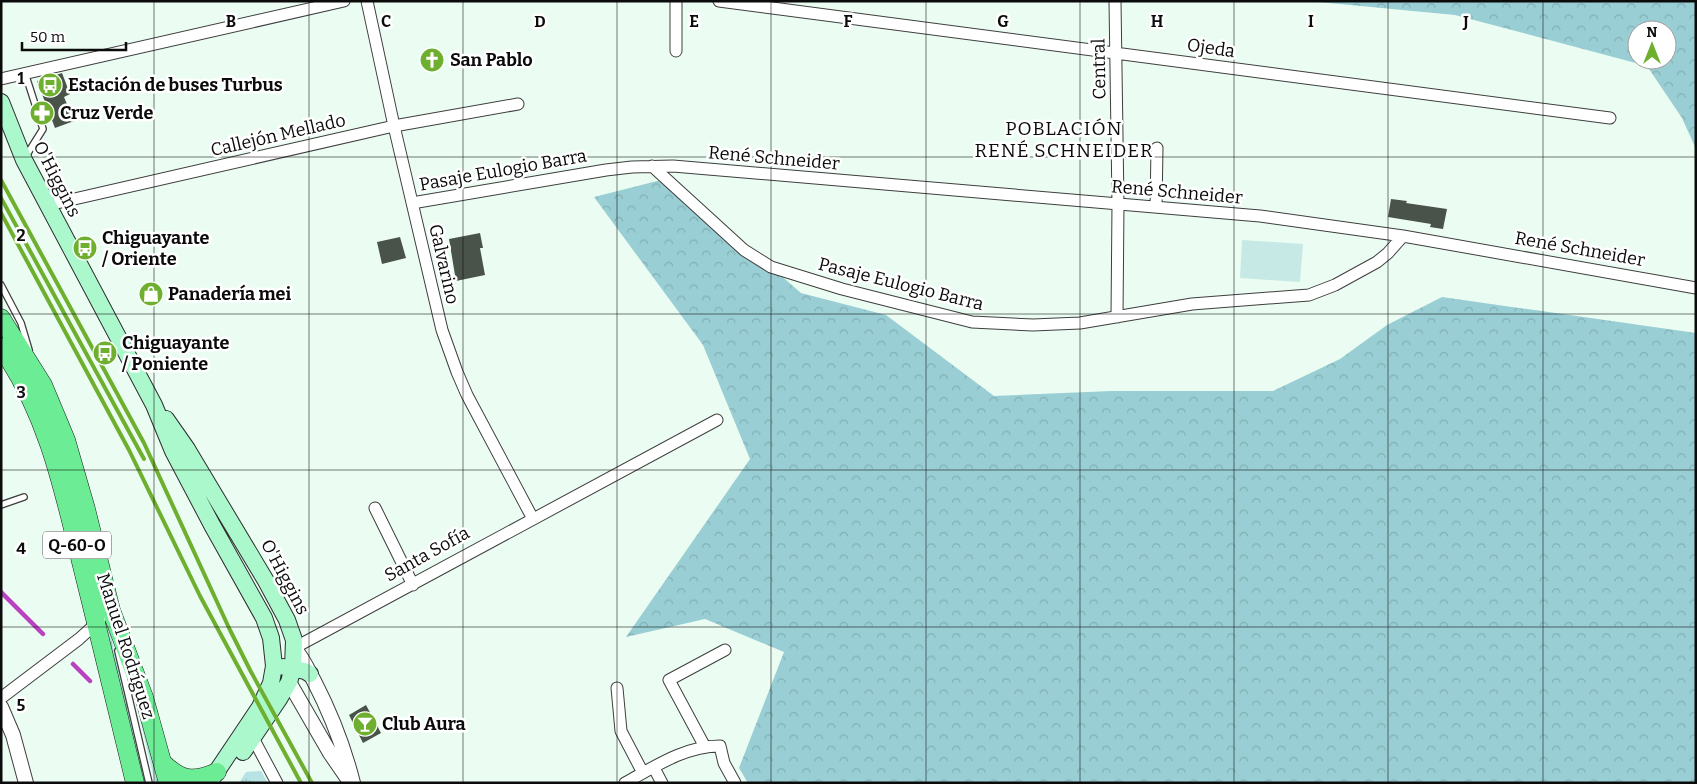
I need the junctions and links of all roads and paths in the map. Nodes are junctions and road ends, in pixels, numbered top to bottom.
1 (344, 1) edge
2 (367, 1) edge
3 (676, 1) edge
4 (719, 1) edge
5 (1115, 1) edge
6 (676, 51) dead end
7 (1116, 53) junction
8 (25, 73) junction
9 (1, 79) edge
10 (1, 102) edge
11 (518, 104) dead end
12 (1610, 118) dead end
13 (394, 126) junction
14 (1157, 148) dead end
15 (24, 160) junction
16 (652, 166) junction
17 (412, 203) junction
18 (1118, 204) junction
19 (48, 205) junction
20 (1156, 207) junction
21 (1403, 236) junction
22 (1, 286) edge
23 (1696, 288) edge
24 (1117, 317) junction
25 (1, 318) edge
26 (1, 347) edge
27 (35, 371) junction
28 (154, 405) junction
29 (717, 420) dead end
30 (24, 497) dead end
31 (1, 505) edge
32 (375, 508) dead end
33 (533, 519) junction
34 (413, 584) junction
35 (111, 610) junction
36 (96, 624) junction
37 (294, 648) junction
38 (726, 650) dead end
39 (274, 666) junction
40 (310, 674) junction
41 (291, 675) junction
42 (617, 688) dead end
43 (1, 698) edge
44 (1, 707) edge
45 (252, 738) junction
46 (705, 747) junction
47 (162, 762) junction
48 (654, 768) junction
49 (643, 773) junction
50 (216, 779) edge
51 (26, 783) edge
52 (135, 783) edge
53 (149, 783) edge
54 (168, 783) edge
55 (278, 783) edge
56 (352, 783) edge
57 (624, 783) edge
58 (662, 783) edge
59 (735, 783) edge

1 - 8 street
2 - 13 street, Galvarino
3 - 6 street
4 - 7 street, Ojeda
5 - 7 street, Central
7 - 12 street, Ojeda
7 - 18 street, Central
8 - 9 street
8 - 15 lane
10 - 15 main road, O'Higgins
11 - 13 street, Callejón Mellado
13 - 17 street, Galvarino
13 - 19 street, Callejón Mellado
14 - 20 street
15 - 19 main road, O'Higgins
16 - 17 street, Pasaje Eulogio Barra
16 - 18 street, René Schneider
16 - 24 street, Pasaje Eulogio Barra
17 - 33 street, Galvarino
18 - 20 street, René Schneider
18 - 24 street, Central
19 - 28 main road, O'Higgins
20 - 21 street, René Schneider
21 - 23 street, René Schneider
21 - 24 street, Pasaje Eulogio Barra
22 - 27 lane
25 - 27 main road, Manuel Rodríguez / Q-60-O
26 - 36 main road, Manuel Rodríguez / Q-60-O
27 - 35 main road, Manuel Rodríguez / Q-60-O
28 - 37 main road, O'Higgins
28 - 39 main road, O'Higgins
29 - 33 street, Santa Sofía
30 - 31 lane
32 - 34 street
33 - 34 street, Santa Sofía
34 - 37 street, Santa Sofía
35 - 36 street
35 - 47 main road, Manuel Rodríguez / Q-60-O
35 - 53 lane
36 - 43 street
36 - 52 main road, Manuel Rodríguez / Q-60-O
37 - 40 street, O'Higgins
37 - 41 main road
38 - 46 street
39 - 41 main road
39 - 50 main road
40 - 41 main road
40 - 56 street, O'Higgins
41 - 45 main road
41 - 56 street, O'Higgins
42 - 49 street
44 - 51 street
45 - 50 main road
45 - 55 street
46 - 48 street
46 - 59 street
47 - 50 main road
47 - 54 main road, Manuel Rodríguez / Q-60-O
48 - 49 street
48 - 58 street
49 - 57 street

